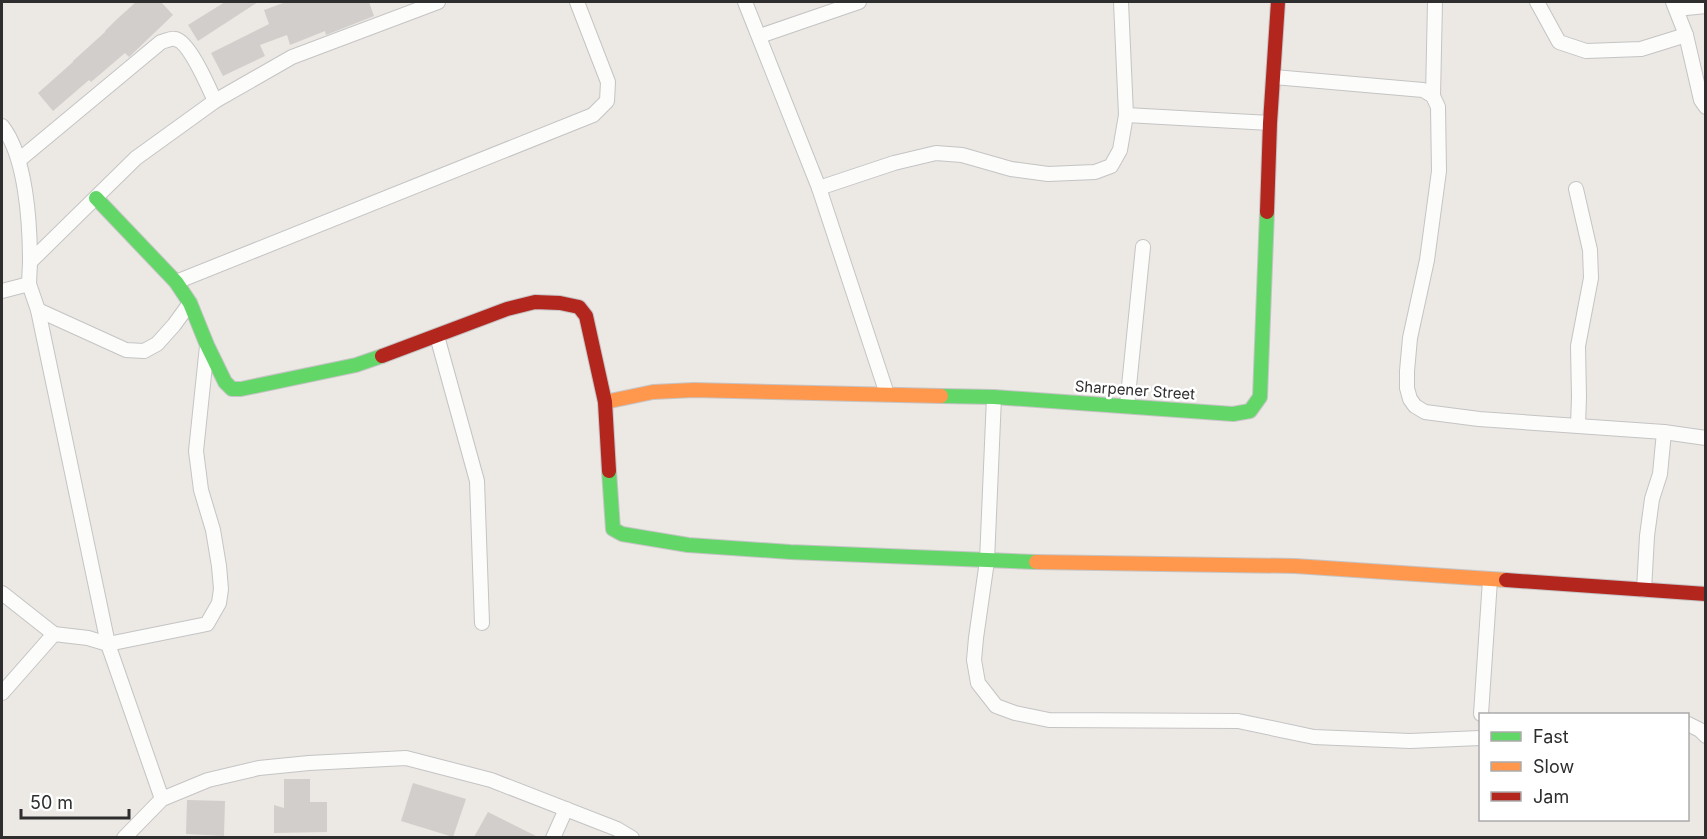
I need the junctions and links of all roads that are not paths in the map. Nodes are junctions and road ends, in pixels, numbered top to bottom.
1 (438, 2) edge
2 (576, 2) edge
3 (745, 2) edge
4 (859, 2) edge
5 (1121, 2) edge
6 (1278, 2) edge
7 (1436, 2) edge
8 (1537, 2) edge
9 (1674, 5) edge
10 (1706, 6) edge
11 (408, 7) edge
12 (1686, 35) junction
13 (760, 36) junction
14 (1274, 77) junction
15 (1433, 96) junction
16 (215, 100) junction
17 (1706, 107) edge
18 (1126, 116) junction
19 (1269, 123) junction
20 (2, 126) edge
21 (19, 160) junction
22 (819, 188) junction
23 (1576, 189) dead end
24 (96, 198) junction
25 (1143, 247) dead end
26 (30, 262) junction
27 (176, 282) junction
28 (29, 284) junction
29 (2, 291) edge
30 (190, 303) junction
31 (38, 310) junction
32 (437, 336) junction
33 (207, 345) junction
34 (887, 394) junction
35 (994, 397) junction
36 (605, 402) junction
37 (1126, 406) junction
38 (1578, 425) junction
39 (1664, 432) junction
40 (1706, 438) edge
41 (987, 561) junction
42 (1490, 580) junction
43 (1644, 590) junction
44 (2, 593) edge
45 (1706, 594) edge
46 (482, 623) dead end
47 (54, 634) junction
48 (108, 644) junction
49 (2, 693) edge
50 (1481, 713) edge
51 (1689, 724) edge
52 (1706, 736) edge
53 (1479, 738) edge
54 (162, 799) junction
55 (566, 809) junction
56 (124, 837) edge
57 (553, 837) edge
58 (632, 837) edge

1 - 11 street
2 - 27 street
3 - 13 street
4 - 13 street
5 - 18 street
6 - 14 street, Sharpener Street
7 - 15 street
8 - 12 street
9 - 10 street
9 - 12 street
11 - 16 street
12 - 17 street
13 - 22 street
14 - 15 street
14 - 19 street, Sharpener Street
15 - 38 street
16 - 21 street
16 - 24 street
18 - 19 street
18 - 22 street
19 - 37 street, Sharpener Street
20 - 21 street
21 - 26 street
22 - 34 street
23 - 38 street
24 - 26 street
24 - 27 street
25 - 37 street
26 - 28 street
27 - 30 street
28 - 29 street
28 - 31 street
30 - 31 street
30 - 33 street
31 - 48 street
32 - 33 street
32 - 36 street
32 - 46 street
33 - 48 street
34 - 35 street, Sharpener Street
34 - 36 street, Sharpener Street
35 - 37 street, Sharpener Street
35 - 41 street
36 - 41 street
38 - 39 street
39 - 40 street
39 - 43 street
41 - 42 street
41 - 53 street
42 - 43 street
42 - 50 street
43 - 45 street
44 - 47 street
47 - 48 street
47 - 49 street
48 - 54 street
51 - 52 street
54 - 55 street
54 - 56 street
55 - 57 street
55 - 58 street

